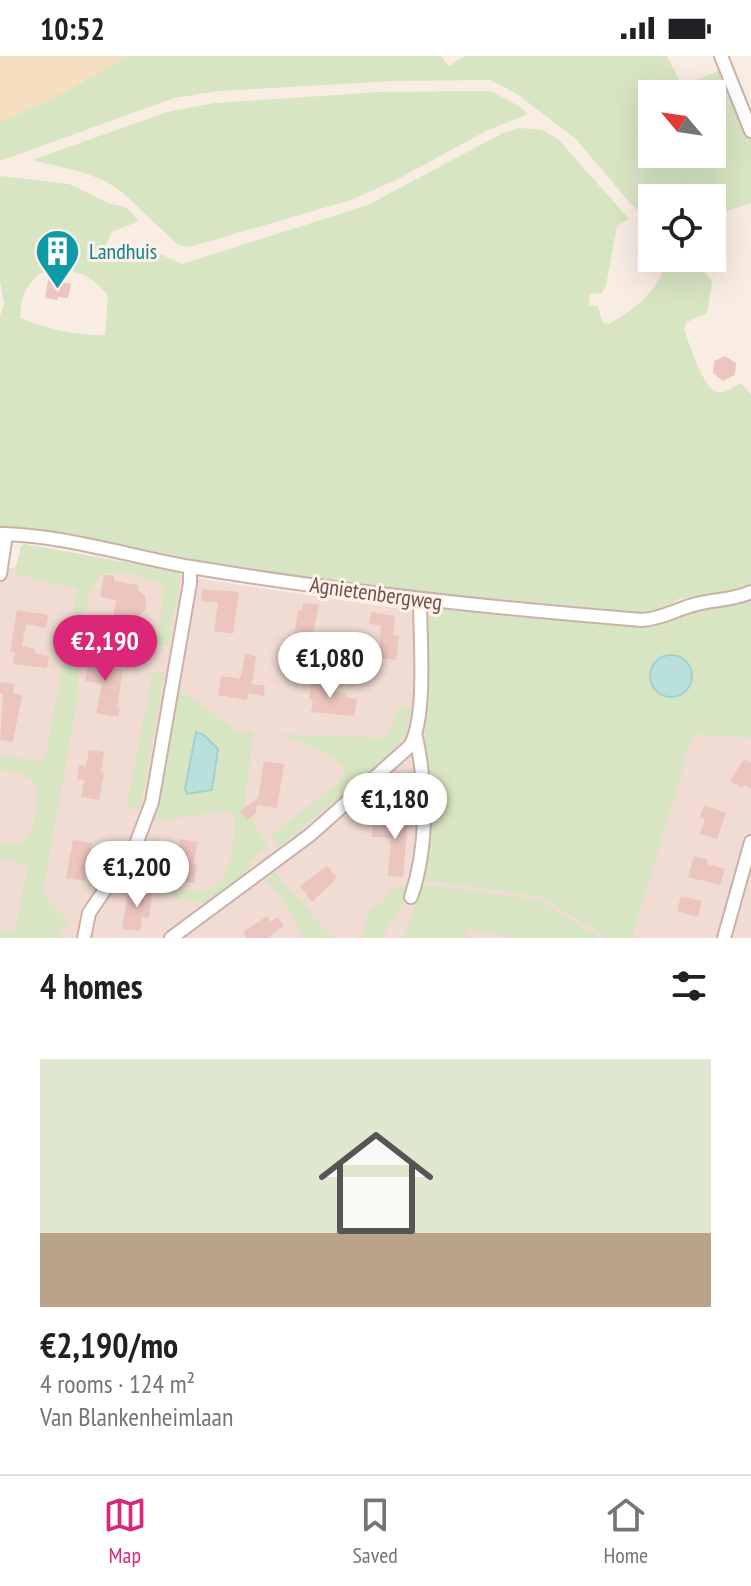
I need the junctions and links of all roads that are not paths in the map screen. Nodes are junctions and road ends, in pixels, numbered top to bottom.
1 (721, 56) edge
2 (751, 131) edge
3 (3, 534) edge
4 (190, 567) junction
5 (0, 574) edge
6 (751, 592) edge
7 (420, 601) junction
8 (416, 737) junction
9 (751, 842) edge
10 (411, 897) dead end
11 (84, 938) edge
12 (171, 938) edge
13 (724, 938) edge

1 - 2 street
3 - 4 street, Agnietenbergweg
3 - 5 street
4 - 7 street, Agnietenbergweg
4 - 11 street
6 - 7 street, Agnietenbergweg
7 - 8 street
8 - 10 street
8 - 12 street
9 - 13 street

